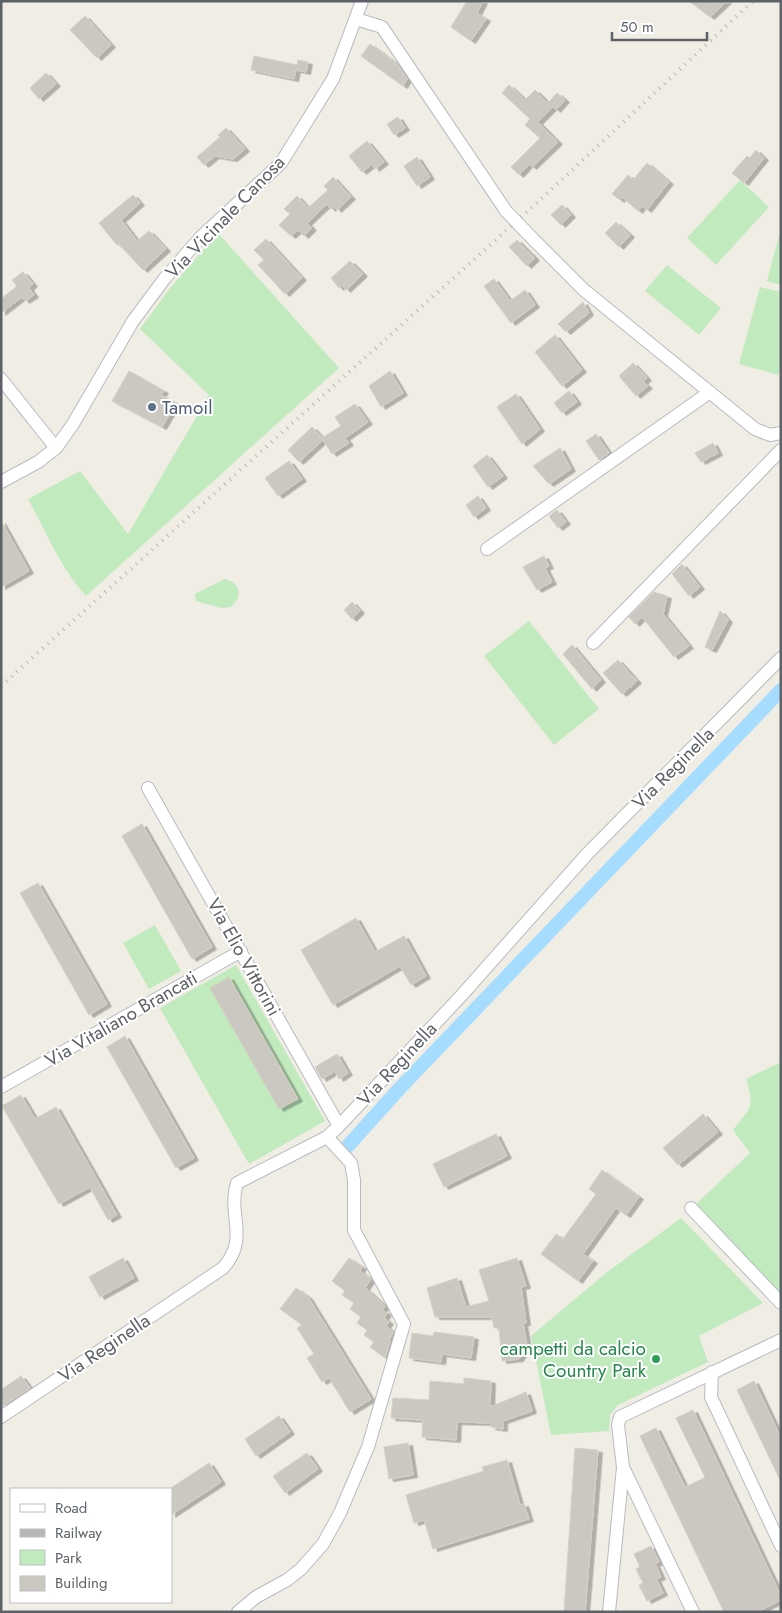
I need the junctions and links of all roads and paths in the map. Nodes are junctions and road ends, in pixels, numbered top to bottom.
1 (362, 1) edge
2 (356, 19) junction
3 (1, 379) edge
4 (710, 392) junction
5 (781, 433) edge
6 (56, 448) junction
7 (781, 450) edge
8 (1, 482) edge
9 (487, 549) dead end
10 (593, 643) dead end
11 (781, 658) edge
12 (148, 788) dead end
13 (241, 951) junction
14 (1, 1087) edge
15 (339, 1126) junction
16 (330, 1141) junction
17 (691, 1208) dead end
18 (781, 1303) edge
19 (781, 1340) edge
20 (712, 1372) junction
21 (1, 1417) edge
22 (623, 1467) junction
23 (781, 1546) edge
24 (238, 1612) edge
25 (609, 1612) edge
26 (693, 1612) edge

1 - 2 street, Via Vicinale Canosa
2 - 4 street, bridge
2 - 6 street, Via Vicinale Canosa
3 - 6 street
4 - 5 street
4 - 9 street
6 - 8 street, Via Vicinale Canosa
7 - 10 street
11 - 15 street, Via Reginella
12 - 13 street, Via Elio Vittorini
13 - 14 street, Via Vitaliano Brancati
13 - 15 street, Via Elio Vittorini
15 - 16 street, Via Reginella
16 - 21 street, Via Reginella
16 - 24 street
17 - 18 street
19 - 20 street
20 - 22 street
20 - 23 street
22 - 25 street
22 - 26 street

